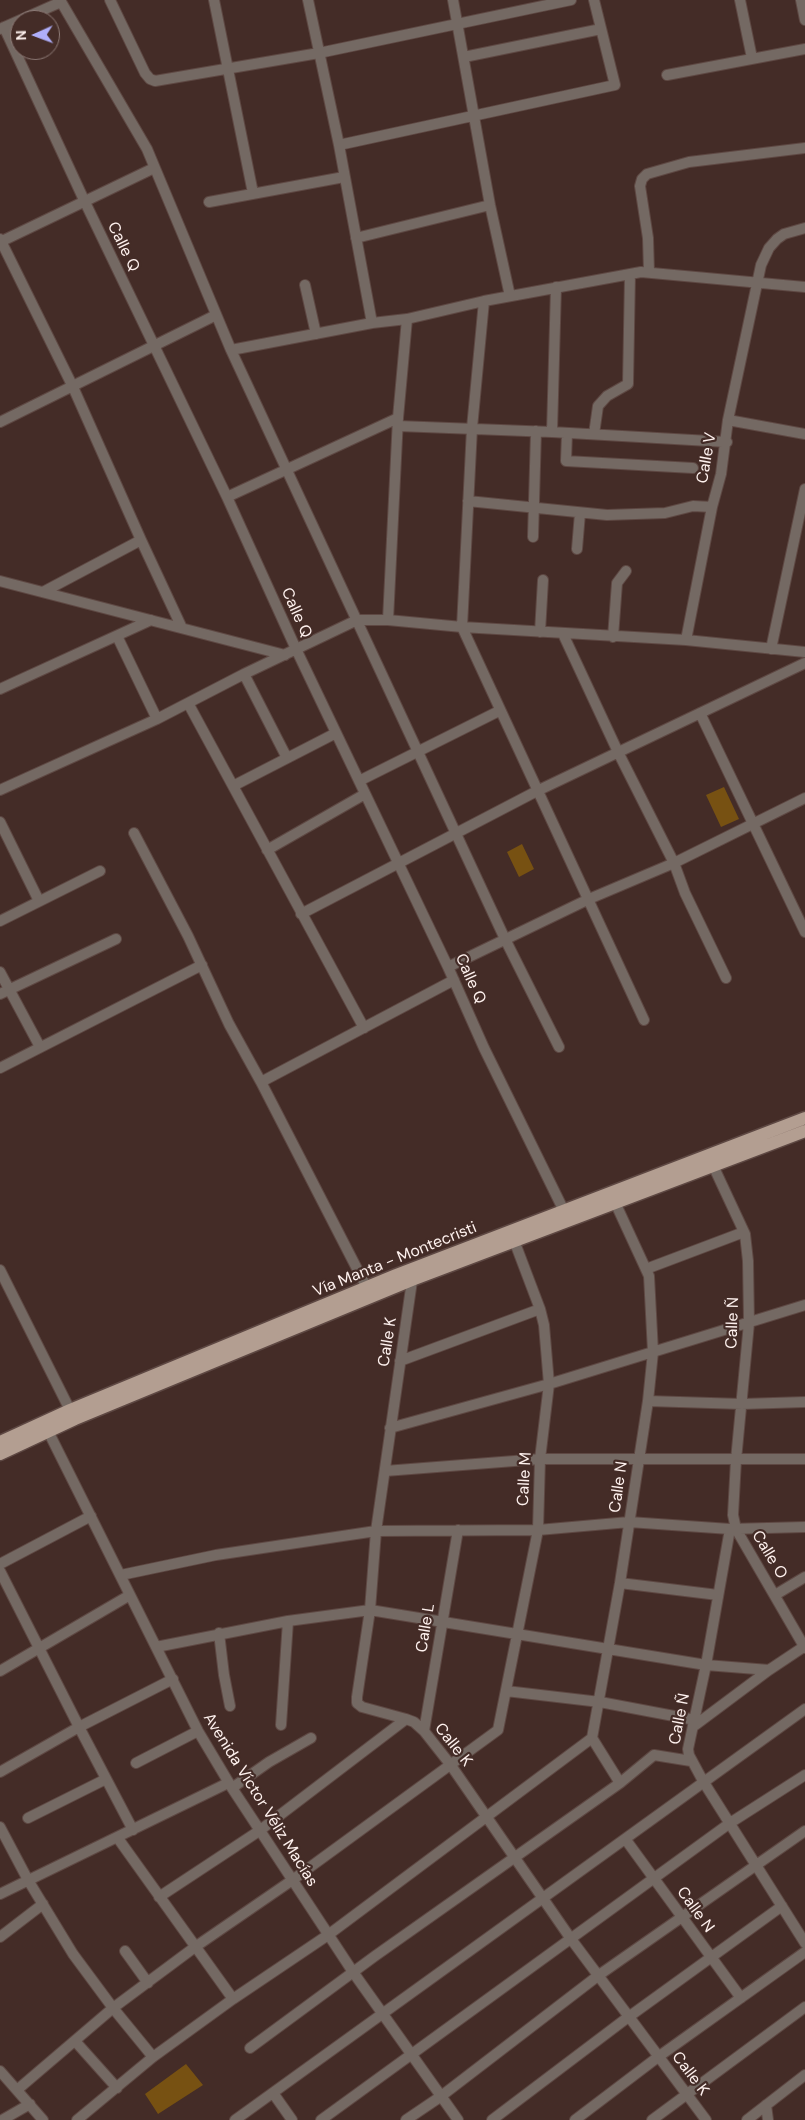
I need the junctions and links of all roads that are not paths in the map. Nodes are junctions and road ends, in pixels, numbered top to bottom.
1 (110, 0) edge
2 (214, 0) edge
3 (308, 0) edge
4 (453, 0) edge
5 (571, 0) edge
6 (594, 0) edge
7 (740, 0) edge
8 (801, 0) edge
9 (60, 1) edge
10 (805, 20) edge
11 (457, 25) junction
12 (2, 28) edge
13 (601, 29) junction
14 (805, 49) edge
15 (319, 53) junction
16 (464, 57) junction
17 (752, 58) junction
18 (228, 68) junction
19 (666, 75) dead end
20 (475, 114) junction
21 (339, 145) junction
22 (805, 148) edge
23 (154, 168) junction
24 (344, 178) junction
25 (253, 194) junction
26 (84, 200) junction
27 (209, 202) dead end
28 (490, 205) junction
29 (805, 228) edge
30 (356, 238) junction
31 (0, 241) edge
32 (649, 272) junction
33 (630, 274) junction
34 (757, 282) junction
35 (305, 285) dead end
36 (556, 287) junction
37 (805, 287) edge
38 (510, 296) junction
39 (484, 301) junction
40 (216, 315) junction
41 (407, 319) junction
42 (372, 322) junction
43 (316, 334) junction
44 (154, 347) junction
45 (231, 350) junction
46 (73, 388) junction
47 (728, 420) junction
48 (0, 422) edge
49 (398, 422) junction
50 (472, 428) junction
51 (536, 431) junction
52 (552, 432) junction
53 (568, 433) junction
54 (594, 434) junction
55 (805, 434) edge
56 (727, 442) junction
57 (693, 468) dead end
58 (288, 469) junction
59 (805, 489) edge
60 (228, 497) junction
61 (468, 501) junction
62 (712, 507) junction
63 (533, 509) junction
64 (580, 514) junction
65 (533, 537) dead end
66 (141, 540) junction
67 (577, 549) dead end
68 (626, 571) dead end
69 (543, 580) dead end
70 (0, 581) edge
71 (12, 584) junction
72 (0, 590) edge
73 (43, 592) junction
74 (151, 620) junction
75 (358, 620) junction
76 (388, 620) junction
77 (462, 627) junction
78 (182, 628) junction
79 (540, 632) junction
80 (563, 634) junction
81 (117, 636) junction
82 (614, 636) junction
83 (686, 640) junction
84 (771, 648) junction
85 (296, 649) junction
86 (805, 652) edge
87 (285, 654) junction
88 (805, 663) edge
89 (244, 674) junction
90 (0, 689) edge
91 (188, 703) junction
92 (500, 711) junction
93 (700, 713) junction
94 (157, 720) junction
95 (336, 733) junction
96 (419, 752) junction
97 (618, 752) junction
98 (288, 758) junction
99 (359, 781) junction
100 (233, 786) junction
101 (0, 790) edge
102 (537, 790) junction
103 (365, 794) junction
104 (805, 798) edge
105 (0, 822) edge
106 (754, 822) junction
107 (134, 833) dead end
108 (456, 834) junction
109 (267, 850) junction
110 (398, 863) junction
111 (674, 863) junction
112 (100, 871) dead end
113 (589, 900) junction
114 (39, 901) junction
115 (301, 914) junction
116 (0, 920) edge
117 (805, 932) edge
118 (116, 939) dead end
119 (505, 939) junction
120 (202, 965) junction
121 (448, 967) junction
122 (0, 972) edge
123 (726, 978) dead end
124 (454, 980) junction
125 (5, 992) edge
126 (644, 1020) dead end
127 (364, 1028) junction
128 (40, 1047) junction
129 (559, 1047) dead end
130 (0, 1068) edge
131 (262, 1082) junction
132 (805, 1118) edge
133 (805, 1131) edge
134 (710, 1160) junction
135 (613, 1197) junction
136 (567, 1216) junction
137 (744, 1232) junction
138 (513, 1238) junction
139 (646, 1269) junction
140 (0, 1270) edge
141 (413, 1274) junction
142 (369, 1292) junction
143 (805, 1304) edge
144 (540, 1310) junction
145 (749, 1323) junction
146 (653, 1352) junction
147 (400, 1361) junction
148 (549, 1384) junction
149 (648, 1401) junction
150 (805, 1402) edge
151 (742, 1404) junction
152 (73, 1415) junction
153 (46, 1426) junction
154 (390, 1428) junction
155 (0, 1442) edge
156 (0, 1454) edge
157 (638, 1458) junction
158 (540, 1459) junction
159 (805, 1459) edge
160 (736, 1460) junction
161 (384, 1471) junction
162 (91, 1516) junction
163 (629, 1522) junction
164 (805, 1527) edge
165 (733, 1529) junction
166 (458, 1530) junction
167 (538, 1530) junction
168 (376, 1531) junction
169 (0, 1564) edge
170 (0, 1571) edge
171 (121, 1575) junction
172 (805, 1576) edge
173 (620, 1583) junction
174 (130, 1595) junction
175 (718, 1595) junction
176 (775, 1595) junction
177 (370, 1610) junction
178 (288, 1620) junction
179 (442, 1620) junction
180 (220, 1634) junction
181 (518, 1634) junction
182 (156, 1647) junction
183 (805, 1647) edge
184 (608, 1648) junction
185 (40, 1649) junction
186 (706, 1665) junction
187 (769, 1670) junction
188 (0, 1671) edge
189 (173, 1679) junction
190 (506, 1691) junction
191 (600, 1702) junction
192 (230, 1706) dead end
193 (805, 1709) edge
194 (406, 1719) junction
195 (694, 1723) junction
196 (281, 1725) dead end
197 (79, 1727) junction
198 (198, 1731) junction
199 (424, 1731) junction
200 (311, 1738) dead end
201 (592, 1738) junction
202 (691, 1761) junction
203 (136, 1763) dead end
204 (450, 1764) junction
205 (0, 1772) edge
206 (805, 1775) edge
207 (106, 1779) junction
208 (703, 1781) junction
209 (620, 1784) junction
210 (230, 1785) junction
211 (486, 1817) junction
212 (28, 1818) dead end
213 (730, 1823) junction
214 (0, 1826) edge
215 (133, 1830) junction
216 (259, 1831) junction
217 (805, 1831) edge
218 (117, 1837) junction
219 (626, 1840) junction
220 (515, 1857) junction
221 (756, 1866) junction
222 (653, 1879) junction
223 (28, 1880) junction
224 (292, 1881) junction
225 (0, 1894) edge
226 (159, 1897) junction
227 (544, 1898) junction
228 (42, 1904) junction
229 (782, 1906) junction
230 (682, 1918) junction
231 (328, 1935) junction
232 (0, 1937) edge
233 (571, 1939) junction
234 (805, 1943) edge
235 (196, 1948) junction
236 (125, 1952) dead end
237 (805, 1952) edge
238 (711, 1958) junction
239 (353, 1972) junction
240 (599, 1975) junction
241 (148, 1983) junction
242 (741, 1998) junction
243 (233, 1999) junction
244 (805, 2007) edge
245 (113, 2008) junction
246 (383, 2012) junction
247 (629, 2017) junction
248 (75, 2041) junction
249 (250, 2048) dead end
250 (412, 2056) junction
251 (153, 2057) junction
252 (658, 2057) junction
253 (0, 2071) edge
254 (805, 2075) edge
255 (117, 2088) junction
256 (18, 2090) junction
257 (273, 2093) junction
258 (686, 2094) junction
259 (440, 2097) junction
260 (30, 2104) junction
261 (766, 2105) junction
262 (2, 2120) edge
263 (43, 2120) edge
264 (78, 2120) edge
265 (235, 2120) edge
266 (292, 2120) edge
267 (321, 2120) edge
268 (406, 2120) edge
269 (458, 2120) edge
270 (492, 2120) edge
271 (575, 2120) edge
272 (652, 2120) edge
273 (706, 2120) edge
274 (747, 2120) edge
275 (768, 2120) edge

1 - 18 street
2 - 18 street
3 - 15 street
4 - 11 street
5 - 11 street
6 - 13 street
7 - 17 street
8 - 10 street
9 - 12 street
9 - 23 street
11 - 15 street
11 - 16 street
12 - 26 street, Calle Q
13 - 16 street
13 - 20 street
14 - 17 street
15 - 18 street
15 - 21 street
16 - 20 street
17 - 19 street
18 - 25 street
20 - 21 street
20 - 28 street
21 - 24 street
22 - 32 street
23 - 26 street
23 - 40 street
24 - 25 street
24 - 30 street
25 - 27 street
26 - 31 street
26 - 44 street, Calle Q
28 - 30 street
28 - 38 street
29 - 34 street, Calle V
30 - 42 street
31 - 46 street
32 - 33 street
32 - 34 street
33 - 36 street
33 - 54 street
34 - 37 street
34 - 47 street, Calle V
35 - 43 street
36 - 38 street
36 - 52 street
38 - 39 street
39 - 41 street
39 - 50 street
40 - 44 street
40 - 45 street
41 - 42 street
41 - 49 street
42 - 43 street
43 - 45 street
44 - 46 street
44 - 60 street, Calle Q
45 - 58 street
46 - 48 street
46 - 66 street
47 - 55 street
47 - 56 street, Calle V
49 - 50 street
49 - 58 street
49 - 76 street
50 - 51 street
50 - 61 street
51 - 52 street
51 - 63 street
52 - 53 street
53 - 54 street
53 - 57 street
54 - 56 street
56 - 62 street, Calle V
58 - 60 street
58 - 75 street
59 - 84 street
60 - 85 street, Calle Q
61 - 63 street
61 - 77 street
62 - 64 street
62 - 83 street, Calle V
63 - 64 street
63 - 65 street
64 - 67 street
66 - 73 street
66 - 78 street
68 - 82 street
69 - 79 street
70 - 71 street
71 - 72 street
71 - 73 street
73 - 74 street
74 - 78 street
74 - 81 street
75 - 76 street
75 - 85 street
75 - 96 street
76 - 77 street
77 - 79 street
77 - 92 street
78 - 87 street
79 - 80 street
80 - 82 street
80 - 97 street
81 - 90 street
81 - 94 street
82 - 83 street
83 - 84 street
84 - 86 street
85 - 87 street
85 - 95 street, Calle Q
87 - 89 street
88 - 93 street
89 - 91 street
89 - 98 street
91 - 94 street
91 - 100 street
92 - 96 street
92 - 102 street
93 - 97 street
93 - 106 street
94 - 101 street
95 - 98 street
95 - 99 street, Calle Q
96 - 99 street
96 - 108 street
97 - 102 street
97 - 111 street
98 - 100 street
99 - 103 street, Calle Q
100 - 109 street
102 - 108 street
102 - 113 street
103 - 109 street
103 - 110 street, Calle Q
104 - 106 street
105 - 114 street
106 - 111 street
106 - 117 street
107 - 120 street
108 - 110 street
108 - 119 street
109 - 115 street
110 - 115 street
110 - 121 street, Calle Q
111 - 113 street
111 - 123 street
112 - 114 street
113 - 119 street
113 - 126 street
114 - 116 street
115 - 127 street
118 - 125 street
119 - 121 street
119 - 129 street
120 - 128 street
120 - 131 street
121 - 124 street, Calle Q
122 - 125 street
124 - 127 street
124 - 136 street, Calle Q
125 - 128 street
127 - 131 street
128 - 130 street
131 - 142 street
132 - 134 main road, Vía Manta - Montecristi
133 - 134 main road, Vía Manta - Montecristi
134 - 135 main road, Vía Manta - Montecristi
134 - 137 street, Calle Ñ
135 - 136 main road, Vía Manta - Montecristi
135 - 139 street, Calle N
136 - 138 main road, Vía Manta - Montecristi
137 - 139 street
137 - 145 street, Calle Ñ
138 - 141 main road, Vía Manta - Montecristi
138 - 144 street, Calle M
139 - 146 street, Calle N
140 - 152 street
141 - 142 main road, Vía Manta - Montecristi
141 - 147 street, Calle K
142 - 152 main road, Vía Manta - Montecristi
143 - 145 street
144 - 147 street
144 - 148 street, Calle M
145 - 146 street
145 - 151 street, Calle Ñ
146 - 148 street
146 - 149 street, Calle N
147 - 154 street, Calle K
148 - 154 street
148 - 158 street, Calle M
149 - 151 street
149 - 157 street, Calle N
150 - 151 street
151 - 160 street, Calle Ñ
152 - 153 main road, Vía Manta - Montecristi
153 - 155 main road, Vía Manta - Montecristi
153 - 156 main road, Vía Manta - Montecristi
153 - 162 street, Avenida Víctor Véliz Macías
154 - 161 street, Calle K
157 - 158 street
157 - 160 street
157 - 163 street, Calle N
158 - 161 street
158 - 167 street, Calle M
159 - 160 street
160 - 165 street, Calle Ñ
161 - 168 street, Calle K
162 - 169 street
162 - 171 street, Avenida Víctor Véliz Macías
163 - 165 street
163 - 167 street
163 - 173 street, Calle N
164 - 165 street
165 - 175 street, Calle Ñ
165 - 176 street, Calle O
166 - 167 street
166 - 168 street
166 - 179 street, Calle L
167 - 181 street, Calle M
168 - 171 street
168 - 177 street, Calle K
170 - 185 street
171 - 174 street, Avenida Víctor Véliz Macías
172 - 176 street
173 - 175 street
173 - 184 street, Calle N
174 - 182 street, Avenida Víctor Véliz Macías
174 - 185 street
175 - 186 street, Calle Ñ
176 - 183 street, Calle O
177 - 178 street
177 - 179 street
177 - 194 street, Calle K
178 - 180 street
178 - 196 street
179 - 181 street
179 - 199 street, Calle L
180 - 182 street
180 - 192 street
181 - 184 street
181 - 190 street, Calle M
182 - 189 street, Avenida Víctor Véliz Macías
183 - 187 street
184 - 186 street
184 - 191 street, Calle N
185 - 188 street
185 - 197 street
186 - 187 street
186 - 195 street, Calle Ñ
187 - 195 street
189 - 197 street
189 - 198 street, Avenida Víctor Véliz Macías
190 - 191 street
190 - 204 street, Calle M
191 - 195 street
191 - 201 street, Calle N
193 - 208 street
194 - 199 street, Calle K
194 - 216 street
195 - 202 street, Calle Ñ
197 - 205 street
197 - 207 street
198 - 203 street
198 - 210 street, Avenida Víctor Véliz Macías
199 - 204 street, Calle K
200 - 210 street
201 - 209 street
201 - 211 street
202 - 208 street, Calle Ñ
202 - 209 street
204 - 211 street, Calle K
204 - 224 street
206 - 213 street
207 - 212 street
207 - 215 street
208 - 213 street, Calle Ñ
208 - 219 street
209 - 220 street
210 - 215 street
210 - 216 street, Avenida Víctor Véliz Macías
211 - 220 street, Calle K
211 - 231 street
213 - 221 street, Calle Ñ
213 - 222 street
214 - 223 street
215 - 218 street
216 - 224 street, Avenida Víctor Véliz Macías
216 - 226 street
217 - 221 street
218 - 223 street
218 - 226 street
219 - 222 street, Calle N
219 - 227 street
220 - 227 street, Calle K
220 - 239 street
221 - 229 street, Calle Ñ
221 - 230 street
222 - 230 street, Calle N
222 - 233 street
223 - 225 street
223 - 228 street
224 - 231 street, Avenida Víctor Véliz Macías
224 - 235 street
226 - 235 street
227 - 233 street, Calle K
227 - 246 street
228 - 232 street
228 - 245 street
229 - 234 street, Calle Ñ
229 - 238 street
230 - 238 street, Calle N
230 - 240 street
231 - 239 street, Avenida Víctor Véliz Macías
231 - 243 street
233 - 240 street, Calle K
233 - 250 street
235 - 241 street
235 - 243 street
236 - 241 street
237 - 242 street
238 - 242 street, Calle N
238 - 247 street
239 - 246 street, Avenida Víctor Véliz Macías
239 - 249 street
240 - 247 street, Calle K
240 - 259 street
241 - 245 street
242 - 252 street
243 - 251 street
244 - 258 street
245 - 248 street
245 - 251 street
246 - 250 street, Avenida Víctor Véliz Macías
246 - 257 street
247 - 252 street, Calle K
247 - 270 street
248 - 255 street
248 - 256 street
250 - 259 street, Avenida Víctor Véliz Macías
250 - 267 street
251 - 255 street
252 - 258 street, Calle K
252 - 271 street
253 - 256 street
254 - 261 street
255 - 264 street
256 - 260 street
257 - 265 street
257 - 266 street
258 - 272 street
258 - 273 street, Calle K
259 - 268 street
259 - 269 street, Avenida Víctor Véliz Macías
260 - 262 street
260 - 263 street
261 - 274 street
261 - 275 street

